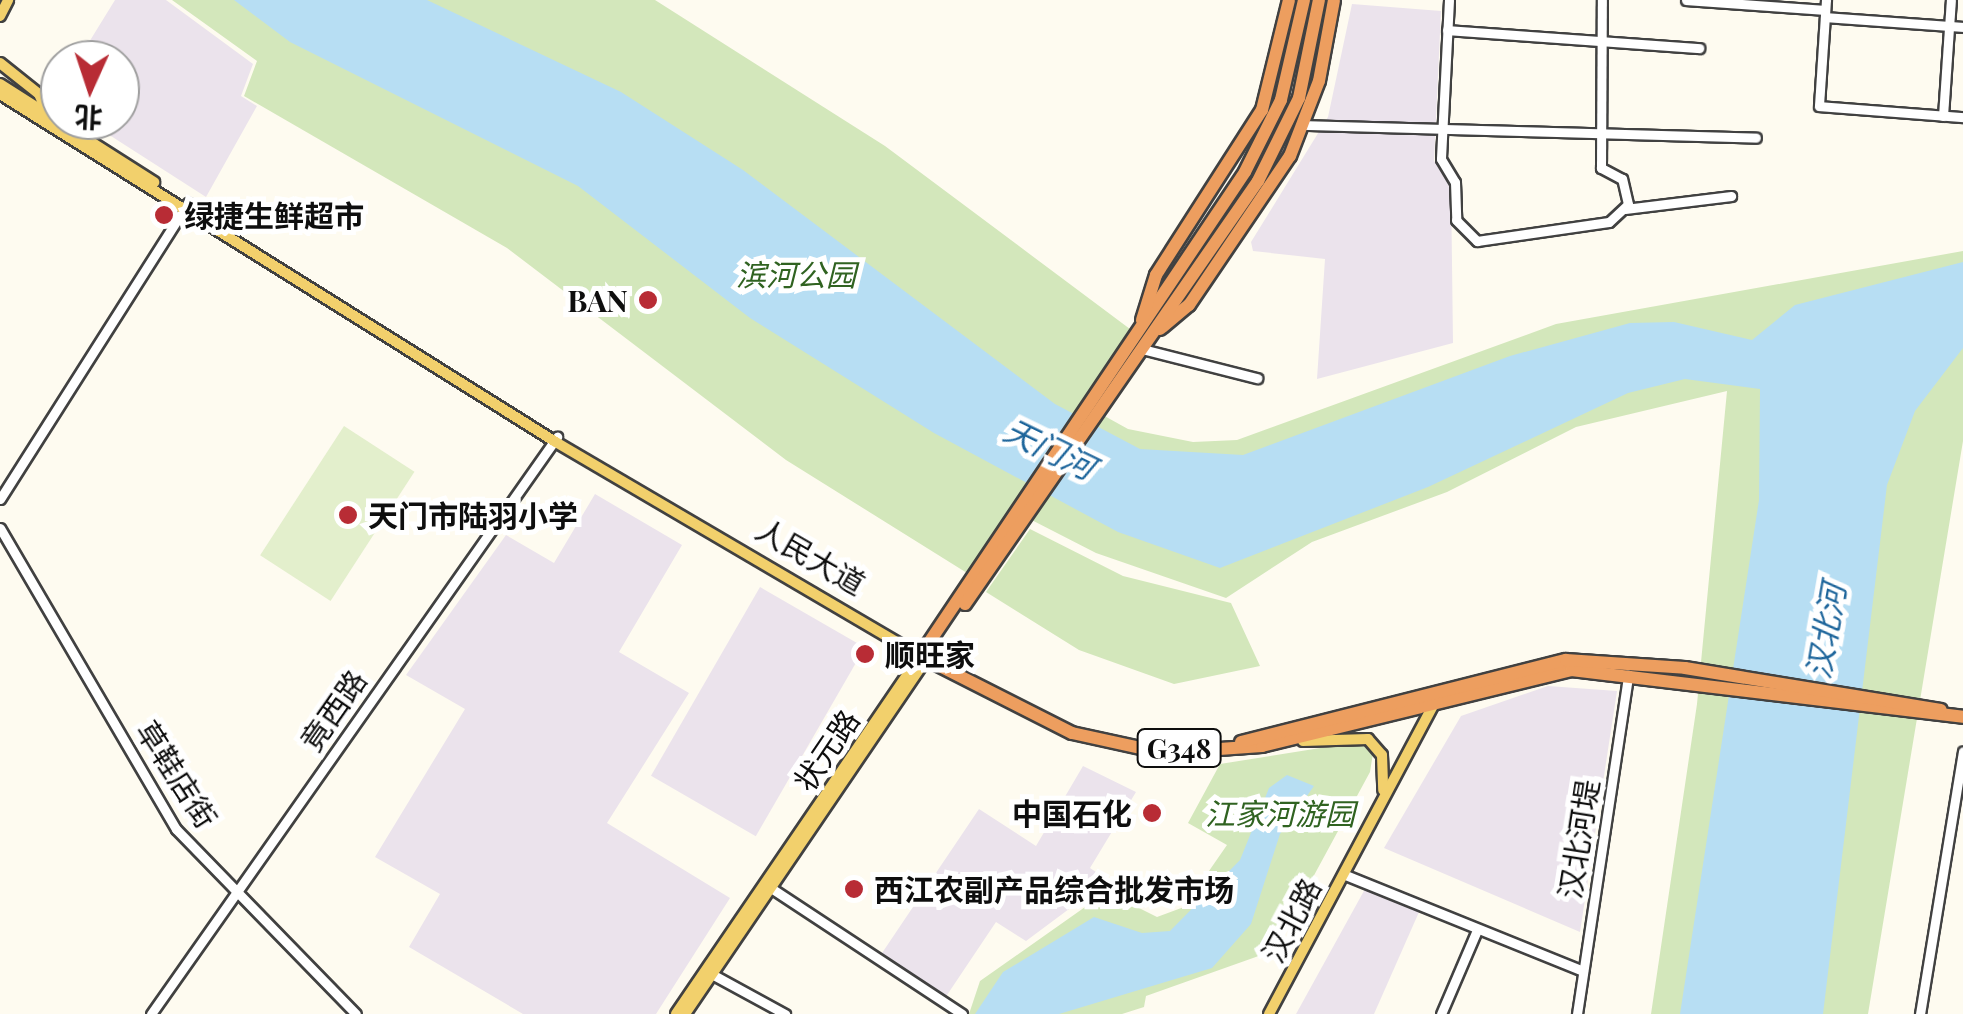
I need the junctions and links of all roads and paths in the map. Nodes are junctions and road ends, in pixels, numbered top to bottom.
1 (8, 0) edge
2 (1290, 0) edge
3 (1304, 0) edge
4 (1319, 0) edge
5 (1334, 0) edge
6 (1449, 0) edge
7 (1602, 0) edge
8 (1686, 0) edge
9 (1951, 0) edge
10 (1825, 9) edge
11 (0, 16) edge
12 (1949, 26) junction
13 (1963, 27) edge
14 (1447, 30) junction
15 (1314, 36) junction
16 (1600, 41) junction
17 (1698, 48) dead end
18 (1289, 51) junction
19 (1324, 62) junction
20 (0, 64) edge
21 (0, 84) edge
22 (0, 94) edge
23 (40, 96) edge
24 (0, 107) edge
25 (40, 110) edge
26 (30, 112) junction
27 (1943, 116) junction
28 (1963, 117) edge
29 (1304, 125) junction
30 (1441, 135) junction
31 (1600, 137) junction
32 (1756, 138) dead end
33 (86, 140) edge
34 (1731, 196) dead end
35 (186, 206) junction
36 (1625, 209) junction
37 (1144, 339) junction
38 (1256, 378) dead end
39 (556, 439) junction
40 (0, 499) edge
41 (0, 528) edge
42 (925, 655) junction
43 (1628, 672) junction
44 (1684, 674) junction
45 (1438, 696) junction
46 (1963, 716) edge
47 (1262, 746) junction
48 (1963, 751) edge
49 (1382, 797) junction
50 (1344, 874) junction
51 (771, 888) junction
52 (236, 889) junction
53 (1477, 930) junction
54 (1583, 970) junction
55 (709, 972) junction
56 (151, 1014) edge
57 (356, 1014) edge
58 (676, 1014) edge
59 (685, 1014) edge
60 (785, 1014) edge
61 (962, 1014) edge
62 (1269, 1014) edge
63 (1441, 1014) edge
64 (1576, 1014) edge
65 (1920, 1014) edge

1 - 11 main road
2 - 18 highway
3 - 18 highway
4 - 15 highway
5 - 19 highway
6 - 14 street
7 - 16 street
8 - 10 street
9 - 12 street
10 - 12 street
10 - 27 street
12 - 13 street
12 - 27 street
14 - 16 street
14 - 30 street
15 - 19 highway
15 - 37 highway
16 - 17 street
16 - 31 street
18 - 37 highway
19 - 29 highway
20 - 23 main road
21 - 25 main road, 人民大道
22 - 26 main road, 人民大道
24 - 26 main road
26 - 35 main road, 人民大道
27 - 28 street
29 - 30 street
29 - 37 highway
30 - 31 street
30 - 36 street
31 - 32 street
31 - 36 street
33 - 35 main road, 人民大道
34 - 36 street
35 - 39 main road, 人民大道
35 - 40 street
37 - 38 street
37 - 42 highway, 状元路
39 - 42 main road, 人民大道
39 - 52 street, 竟西路
41 - 52 street, 草鞋店街
42 - 45 highway, 人民大道 / G348
42 - 47 highway, 人民大道 / G348
42 - 51 main road, 状元路
42 - 55 main road, 状元路
43 - 44 highway, 人民大道 / G348
43 - 45 highway, 人民大道 / G348
43 - 54 street, 汉北河堤
44 - 45 highway, 人民大道 / G348
44 - 46 highway, G348
45 - 47 highway, 人民大道 / G348
45 - 49 main road, 汉北路
47 - 49 main road
48 - 65 street
49 - 50 main road, 汉北路
50 - 53 street
50 - 62 main road, 汉北路
51 - 55 main road, 状元路
51 - 61 street
52 - 56 street, 竟西路
52 - 57 street, 草鞋店街
53 - 54 street
53 - 63 street
54 - 64 street, 汉北河堤
55 - 58 main road, 状元路
55 - 59 main road, 状元路
55 - 60 street

